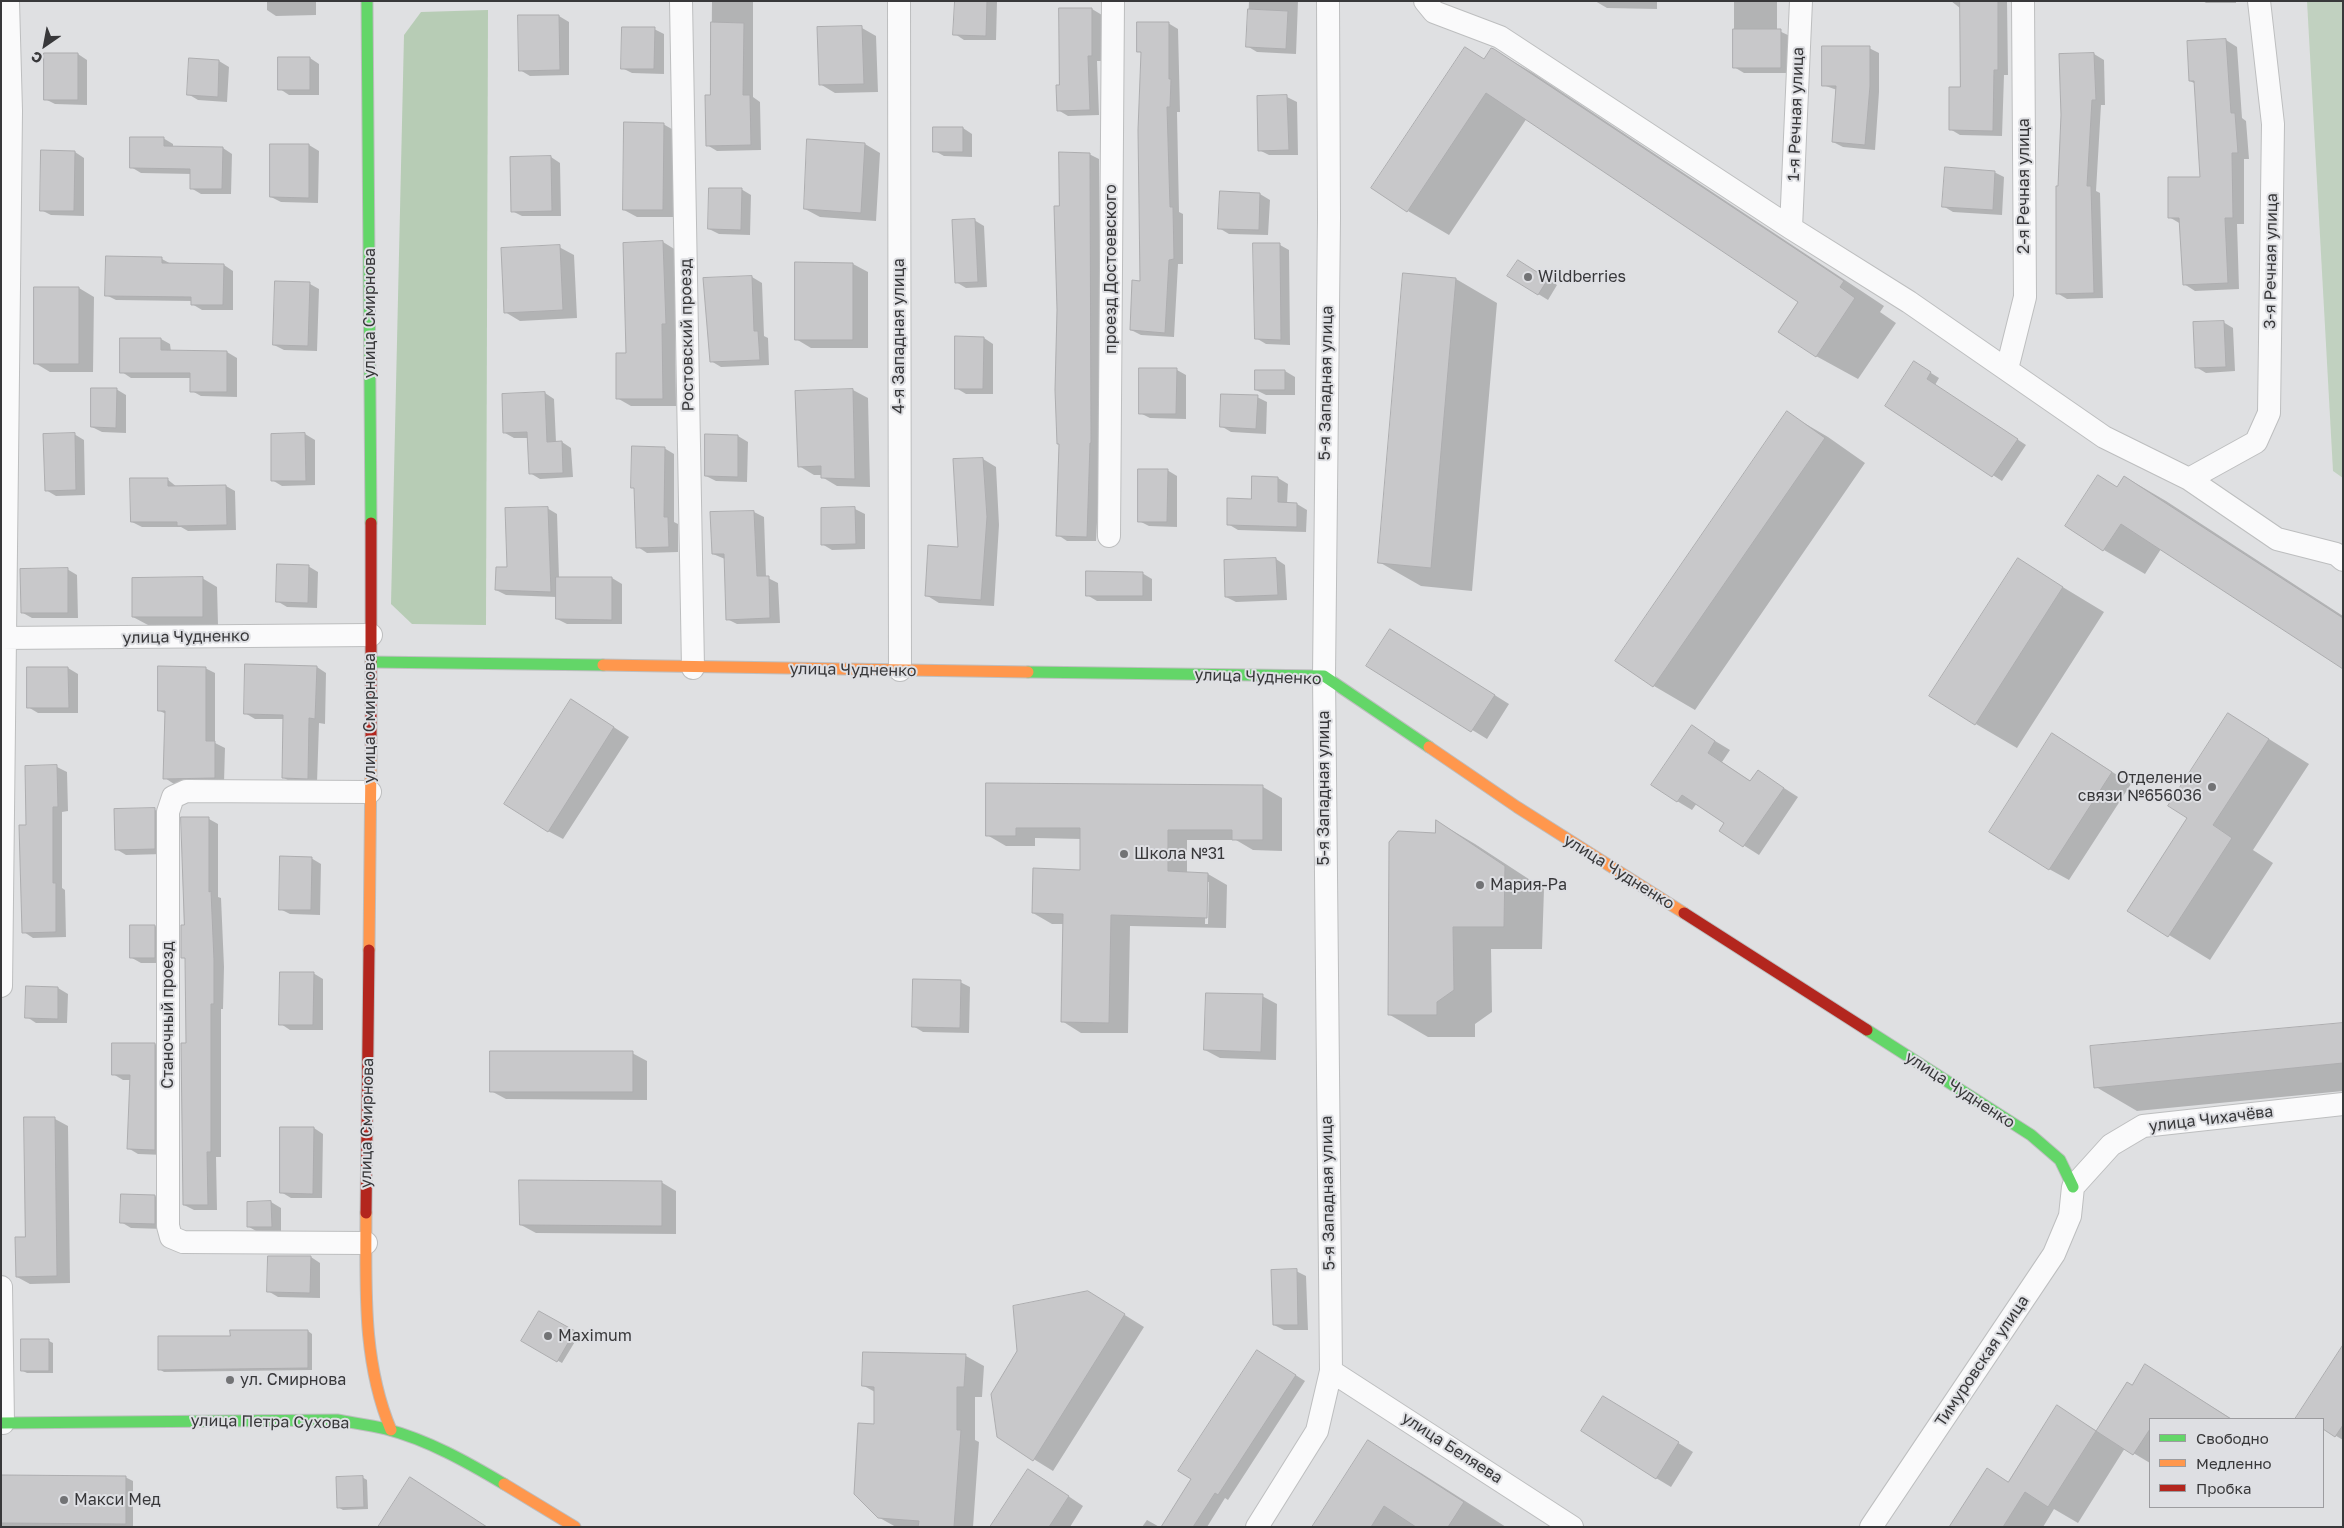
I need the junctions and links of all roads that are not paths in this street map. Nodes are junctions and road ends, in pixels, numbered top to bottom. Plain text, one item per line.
1 (8, 1) edge
2 (367, 1) edge
3 (681, 1) edge
4 (899, 1) edge
5 (1113, 1) edge
6 (1328, 1) edge
7 (1425, 1) edge
8 (1801, 1) edge
9 (2023, 1) edge
10 (2259, 1) edge
11 (1792, 228) junction
12 (2007, 369) junction
13 (2189, 479) junction
14 (1109, 536) dead end
15 (2343, 560) edge
16 (371, 635) junction
17 (3, 638) edge
18 (371, 662) junction
19 (693, 668) junction
20 (900, 670) junction
21 (1324, 676) junction
22 (370, 792) junction
23 (1, 986) edge
24 (2343, 1104) edge
25 (2073, 1187) junction
26 (366, 1243) junction
27 (1, 1287) edge
28 (1331, 1371) junction
29 (2, 1423) edge
30 (391, 1430) junction
31 (574, 1527) edge
32 (1257, 1527) edge
33 (1572, 1527) edge
34 (1871, 1527) edge

1 - 17 street
2 - 16 street, улица Смирнова
3 - 19 street, Ростовский проезд
4 - 20 street, 4-я Западная улица
5 - 14 street, проезд Достоевского
6 - 21 street, 5-я Западная улица
7 - 11 street
8 - 11 street, 1-я Речная улица
9 - 12 street, 2-я Речная улица
10 - 13 street, 3-я Речная улица
11 - 12 street
12 - 13 street
13 - 15 street
16 - 17 street, улица Чудненко
16 - 18 street, улица Смирнова
17 - 23 street
18 - 19 street, улица Чудненко
18 - 22 street, улица Смирнова
19 - 20 street, улица Чудненко
20 - 21 street, улица Чудненко
21 - 25 street, улица Чудненко
21 - 28 street, 5-я Западная улица
22 - 26 street, улица Смирнова
22 - 26 street, Станочный проезд
24 - 25 street, улица Чихачёва
25 - 34 street, Тимуровская улица
26 - 30 street, улица Смирнова
27 - 29 street
28 - 32 street, 5-я Западная улица
28 - 33 street, улица Беляева
29 - 30 street, улица Петра Сухова
30 - 31 street, улица Петра Сухова

